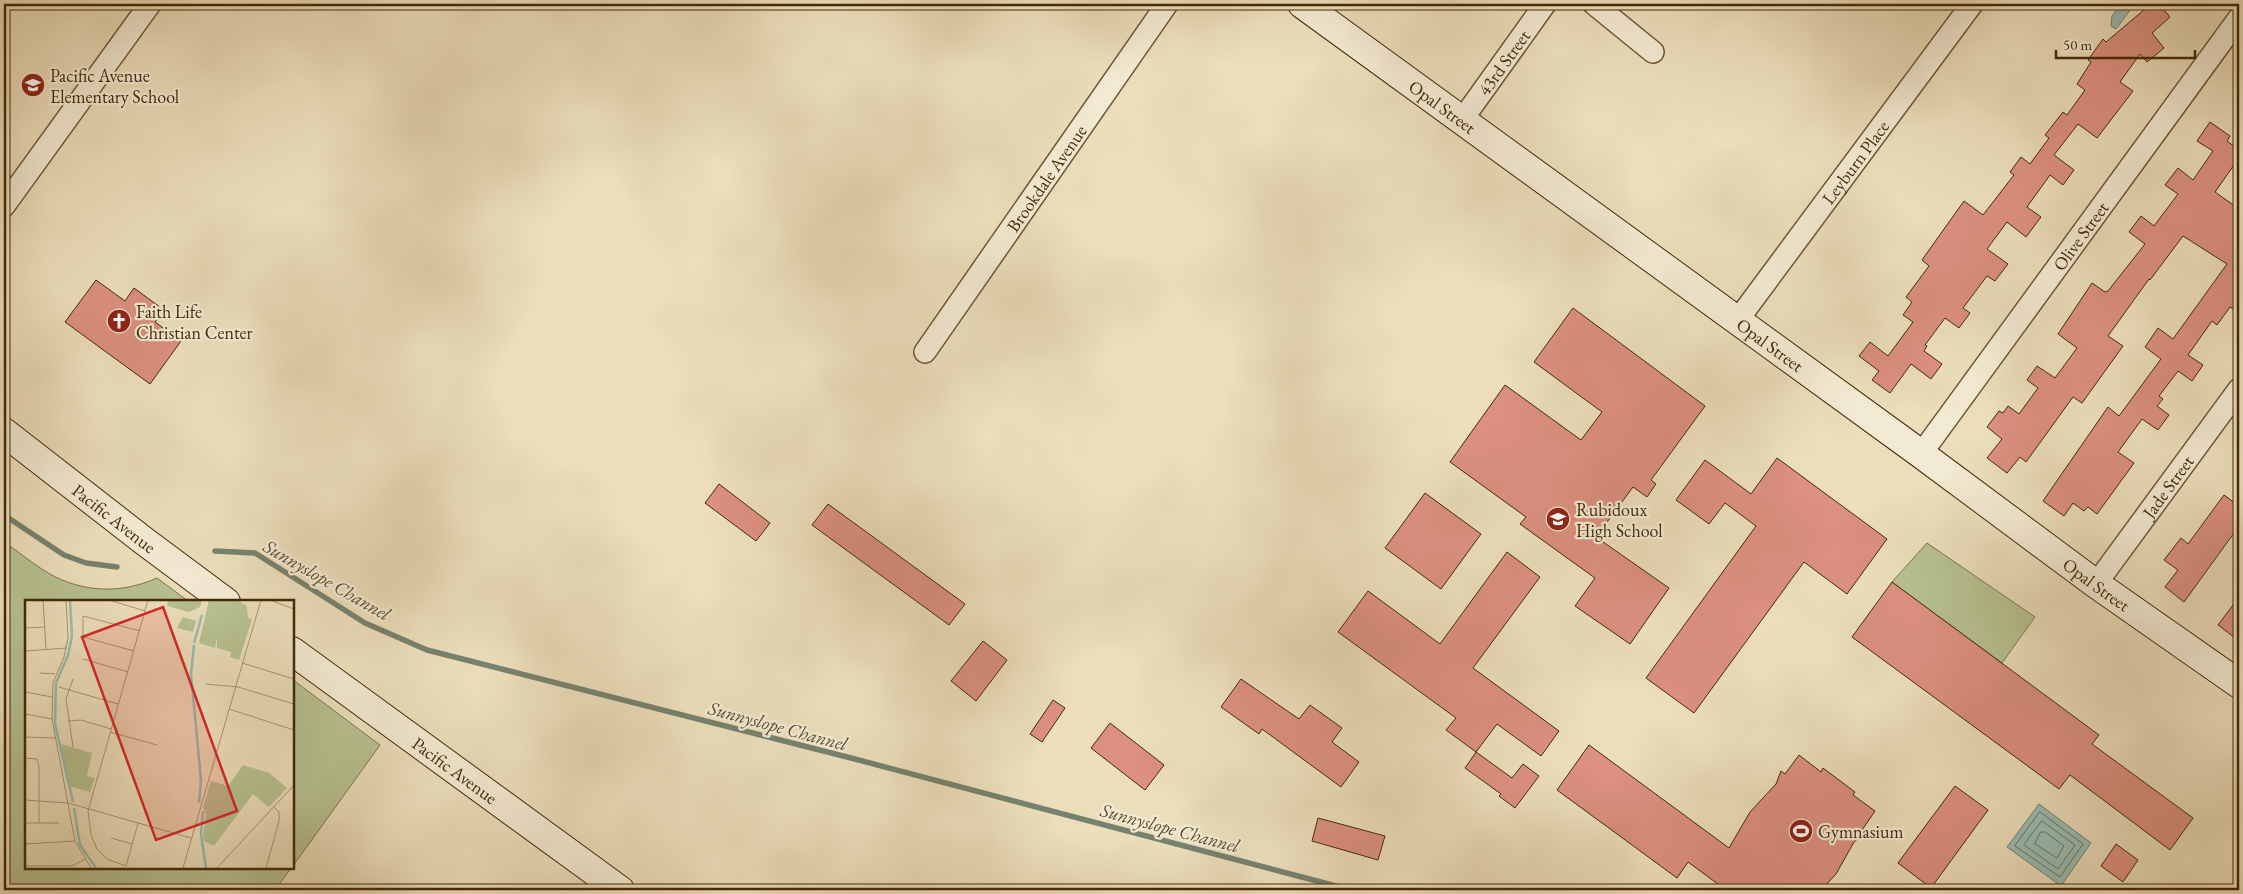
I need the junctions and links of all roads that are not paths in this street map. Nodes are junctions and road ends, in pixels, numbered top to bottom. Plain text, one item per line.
1 (150, 4) edge
2 (1167, 4) edge
3 (1302, 4) edge
4 (1545, 4) edge
5 (1594, 4) edge
6 (1972, 4) edge
7 (2239, 18) edge
8 (1653, 52) dead end
9 (1462, 120) junction
10 (4, 206) edge
11 (1737, 321) junction
12 (925, 352) dead end
13 (2239, 389) edge
14 (4, 432) edge
15 (1921, 454) junction
16 (2096, 584) junction
17 (223, 600) edge
18 (294, 651) edge
19 (2239, 684) edge
20 (620, 890) edge

1 - 10 street
2 - 12 street, Brookdale Avenue
3 - 9 street, Opal Street
4 - 9 street, 43rd Street
5 - 8 street
6 - 11 street, Leyburn Place
7 - 15 street, Olive Street
9 - 11 street, Opal Street
11 - 15 street, Opal Street
13 - 16 street, Jade Street
14 - 17 street, Pacific Avenue
15 - 16 street, Opal Street
16 - 19 street, Opal Street
18 - 20 street, Pacific Avenue

